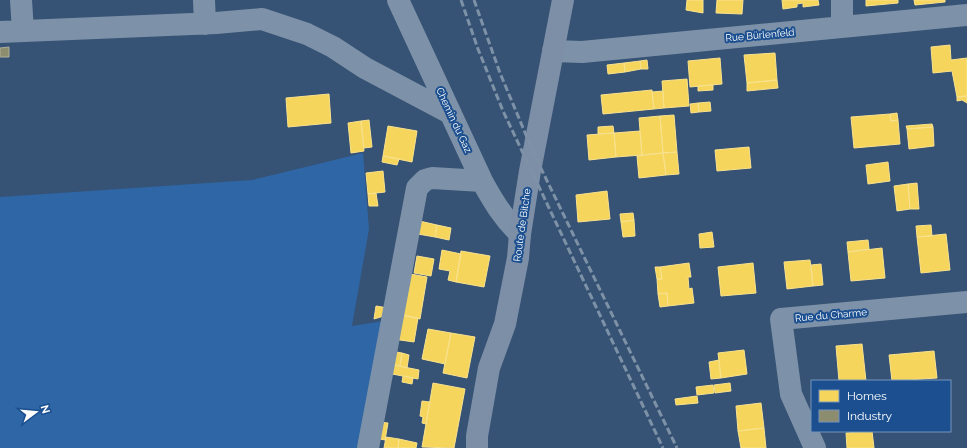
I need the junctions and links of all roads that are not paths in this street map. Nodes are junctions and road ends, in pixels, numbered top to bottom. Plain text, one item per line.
1 (21, 0) edge
2 (204, 0) edge
3 (398, 0) edge
4 (563, 0) edge
5 (842, 0) edge
6 (967, 15) edge
7 (210, 23) junction
8 (842, 27) junction
9 (23, 31) junction
10 (0, 32) edge
11 (553, 51) junction
12 (450, 113) junction
13 (482, 181) junction
14 (520, 234) junction
15 (967, 302) edge
16 (368, 448) edge
17 (477, 448) edge
18 (815, 448) edge

1 - 9 street
2 - 7 street
3 - 12 street, Chemin du Gaz
4 - 11 main road, Route de Bitche
5 - 8 street
6 - 8 street, Rue Bürlenfeld
7 - 9 street
7 - 12 street
8 - 11 street, Rue Bürlenfeld
9 - 10 street
11 - 14 main road, Route de Bitche
12 - 13 street, Chemin du Gaz
13 - 14 street, Chemin du Gaz
13 - 16 street
14 - 17 main road, Route de Bitche
15 - 18 street, Rue du Charme

